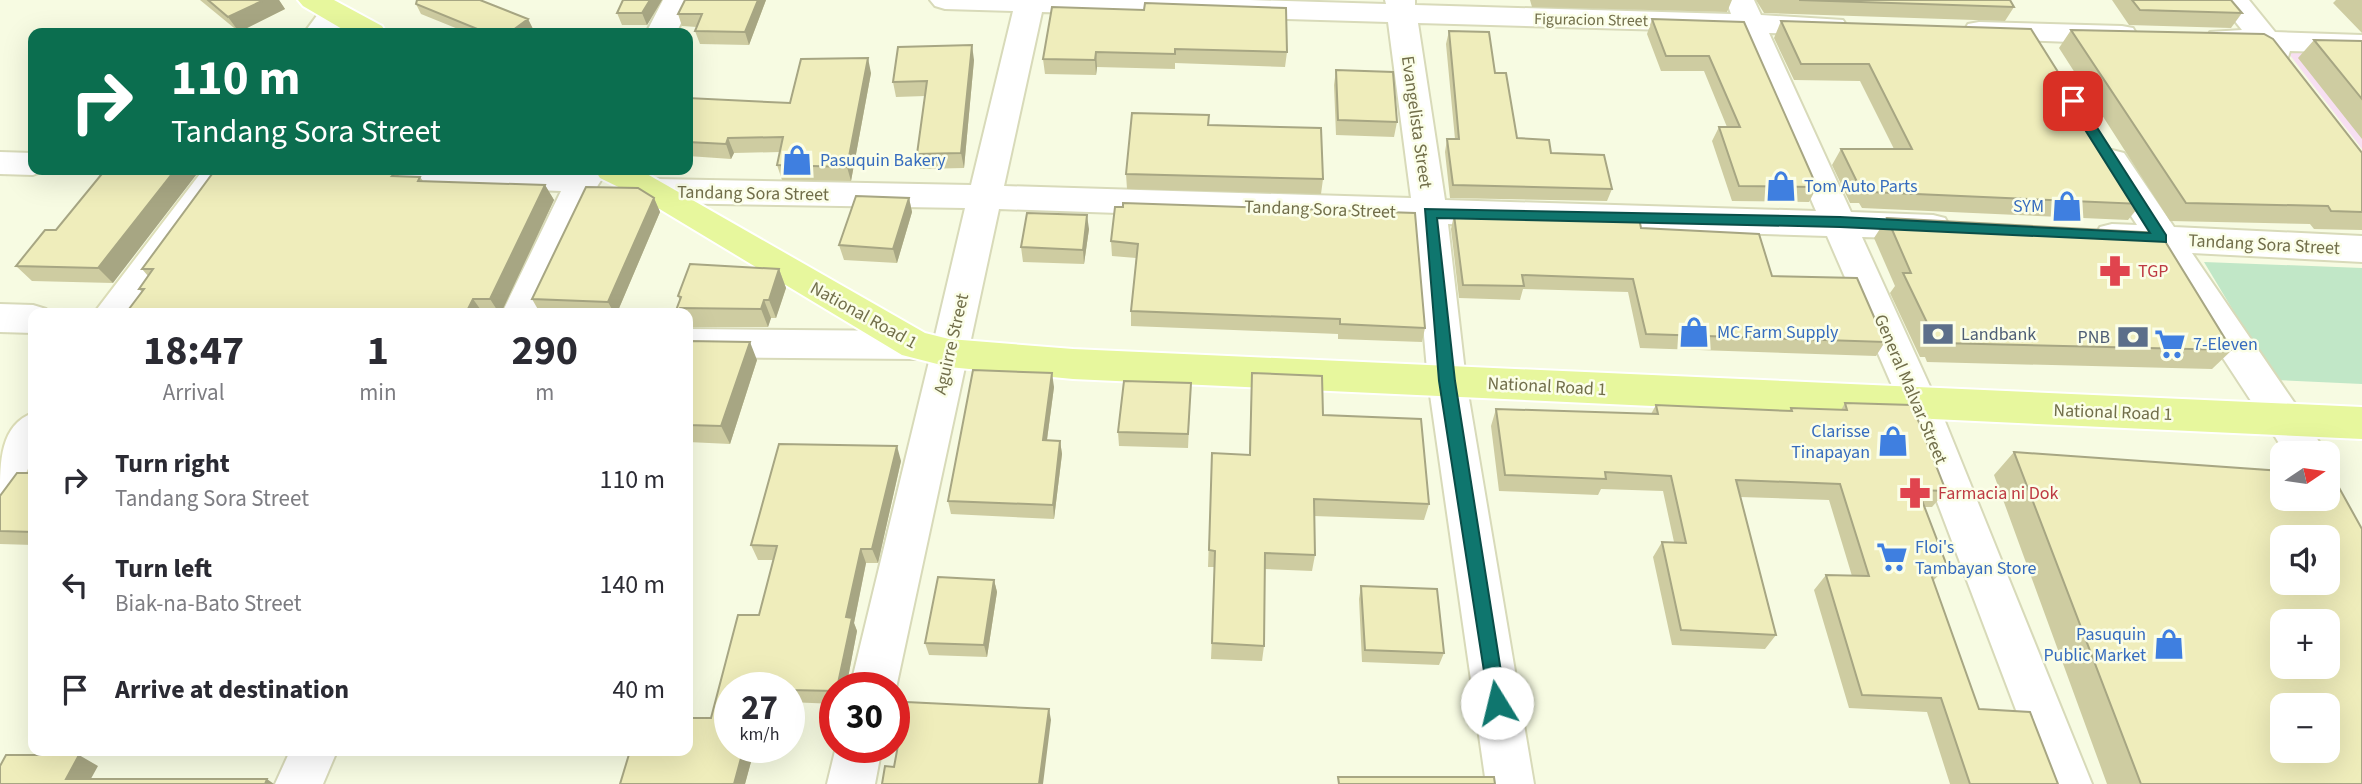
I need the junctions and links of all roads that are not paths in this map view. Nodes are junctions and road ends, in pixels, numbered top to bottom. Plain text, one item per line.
1 (678, 0) edge
2 (945, 0) edge
3 (2010, 0) edge
4 (2233, 0) edge
5 (1029, 1) edge
6 (1401, 7) edge
7 (327, 11) edge
8 (1745, 12) edge
9 (1856, 26) edge
10 (361, 28) edge
11 (664, 28) edge
12 (1950, 30) edge
13 (2030, 32) junction
14 (2155, 37) edge
15 (2197, 38) edge
16 (2267, 40) junction
17 (2362, 44) edge
18 (2051, 66) edge
19 (2291, 72) edge
20 (2095, 135) edge
21 (0, 163) edge
22 (28, 164) edge
23 (217, 175) edge
24 (594, 175) edge
25 (602, 175) edge
26 (655, 191) junction
27 (986, 197) junction
28 (1430, 213) junction
29 (1840, 222) junction
30 (1965, 229) edge
31 (2077, 234) edge
32 (2161, 239) junction
33 (2362, 249) edge
34 (116, 308) edge
35 (523, 308) edge
36 (0, 318) edge
37 (28, 320) edge
38 (693, 343) edge
39 (932, 349) junction
40 (1447, 381) junction
41 (1919, 404) junction
42 (2284, 419) junction
43 (2362, 423) edge
44 (28, 436) edge
45 (2298, 441) edge
46 (0, 478) edge
47 (876, 672) edge
48 (312, 756) edge
49 (856, 763) edge
50 (299, 784) edge
51 (851, 784) edge
52 (1510, 784) edge
53 (2067, 784) edge

1 - 11 street
2 - 5 street, Figuracion Street
3 - 13 street
4 - 16 street
5 - 6 street, Figuracion Street
5 - 27 street, Aguirre Street
6 - 8 street, Figuracion Street
6 - 28 street, Evangelista Street
7 - 10 main road
8 - 9 street, Figuracion Street
8 - 29 street, General Malvar Street
12 - 13 street
13 - 14 street
13 - 18 street
15 - 16 street
16 - 17 street
16 - 19 street
20 - 32 street
21 - 22 street
23 - 34 street
24 - 35 street
25 - 26 main road, National Road 1
26 - 27 street, Tandang Sora Street
26 - 39 main road, National Road 1
27 - 28 street, Tandang Sora Street
27 - 39 street, Aguirre Street
28 - 29 street, Tandang Sora Street
28 - 40 street, Evangelista Street
29 - 30 street, Tandang Sora Street
29 - 41 street, General Malvar Street
31 - 32 street, Tandang Sora Street
32 - 33 street, Tandang Sora Street
32 - 42 street
36 - 37 street
38 - 39 street
39 - 40 main road, National Road 1
39 - 47 street, Aguirre Street
40 - 41 main road, National Road 1
40 - 52 street, Evangelista Street
41 - 42 main road, National Road 1
41 - 53 street, General Malvar Street
42 - 43 main road, National Road 1
42 - 45 street
44 - 46 street
48 - 50 street
49 - 51 street

